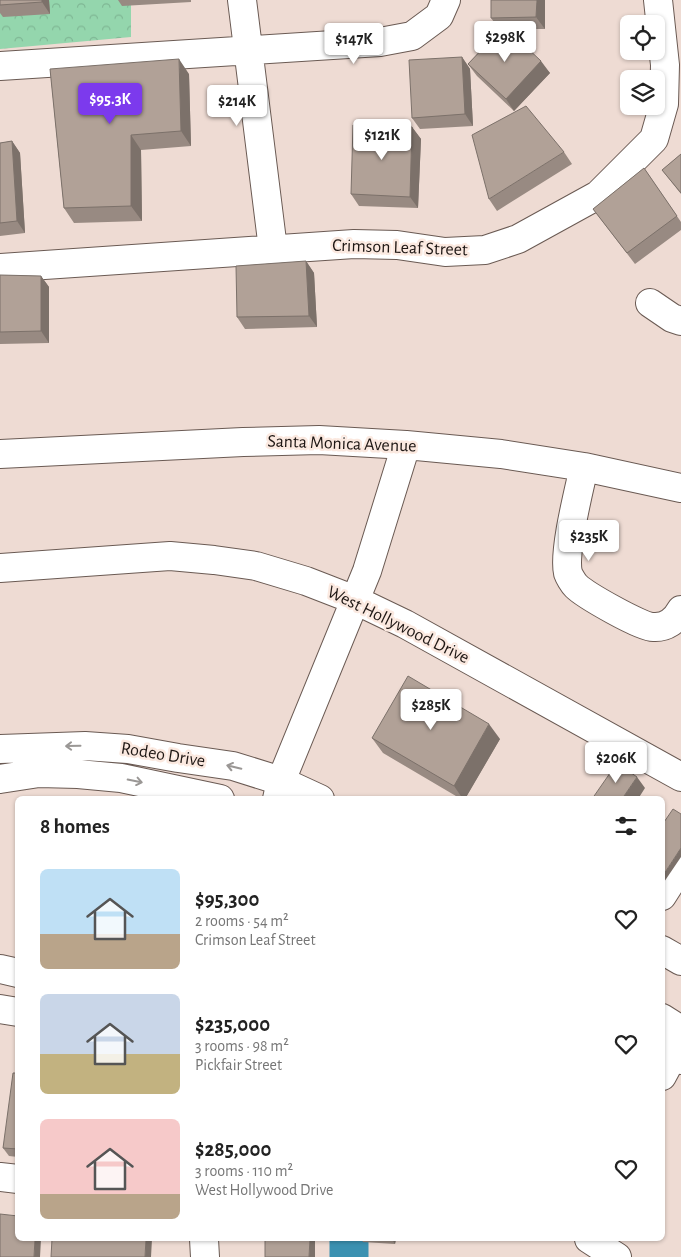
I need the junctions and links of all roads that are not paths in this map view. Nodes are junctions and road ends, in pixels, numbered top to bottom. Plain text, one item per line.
1 (242, 0) edge
2 (446, 0) edge
3 (658, 0) edge
4 (249, 49) junction
5 (0, 66) edge
6 (273, 249) junction
7 (0, 268) edge
8 (650, 303) dead end
9 (681, 321) edge
10 (406, 445) junction
11 (0, 454) edge
12 (584, 466) junction
13 (681, 488) edge
14 (0, 568) edge
15 (355, 600) junction
16 (681, 610) edge
17 (0, 749) edge
18 (681, 777) edge
19 (0, 779) edge
20 (279, 790) edge
21 (206, 796) edge
22 (306, 796) edge
23 (665, 952) edge
24 (681, 961) edge
25 (0, 969) edge
26 (15, 972) edge
27 (0, 1009) edge
28 (15, 1012) edge
29 (665, 1026) edge
30 (674, 1052) edge
31 (0, 1177) edge
32 (15, 1180) edge
33 (204, 1241) edge
34 (592, 1241) edge
35 (205, 1257) edge
36 (617, 1257) edge

1 - 4 street
2 - 4 street
3 - 6 street, Crimson Leaf Street
4 - 5 street
4 - 6 street
6 - 7 street, Crimson Leaf Street
8 - 9 street
10 - 11 street, Santa Monica Avenue
10 - 12 street, Santa Monica Avenue
10 - 15 street
12 - 13 street, Santa Monica Avenue
12 - 16 street
14 - 15 street, West Hollywood Drive
15 - 18 street, West Hollywood Drive
15 - 20 street
20 -> 17 street, Rodeo Drive
19 -> 21 street, Rodeo Drive
20 - 22 street, Rodeo Drive
23 - 24 street
25 - 26 street
27 - 28 street
29 - 30 street
31 - 32 street
33 - 35 street
34 - 36 street

